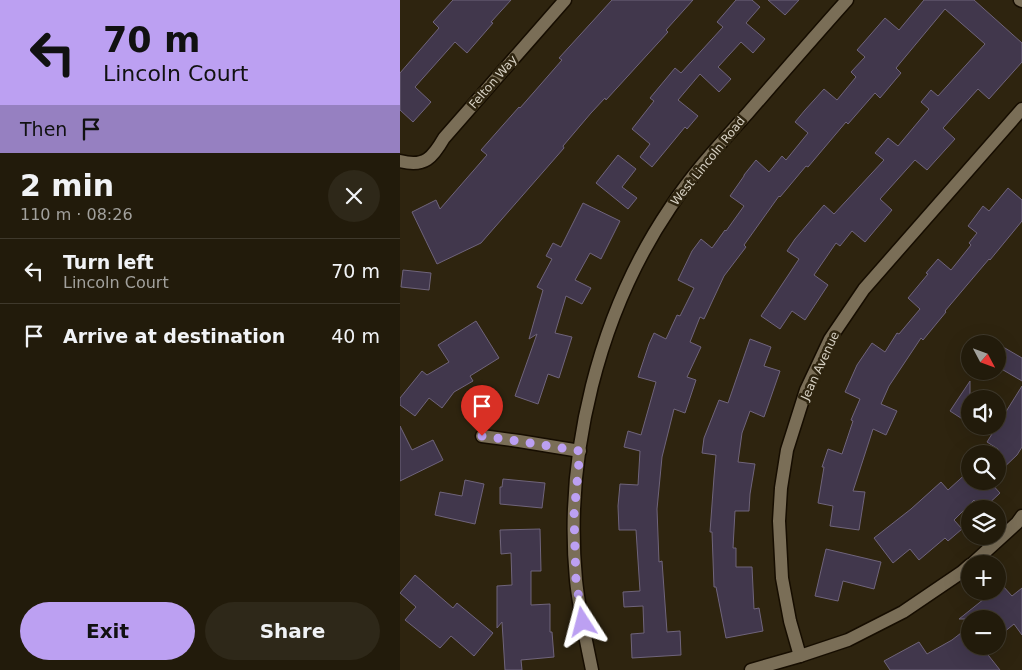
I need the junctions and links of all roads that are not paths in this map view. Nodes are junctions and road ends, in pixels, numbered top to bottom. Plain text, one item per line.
1 (566, 0) edge
2 (847, 0) edge
3 (1022, 109) edge
4 (400, 161) edge
5 (482, 436) dead end
6 (580, 451) junction
7 (1022, 516) edge
8 (981, 555) edge
9 (961, 573) edge
10 (800, 656) junction
11 (592, 670) edge
12 (751, 670) edge

1 - 4 street, Felton Way
2 - 6 street, West Lincoln Road
3 - 10 street, Jean Avenue
5 - 6 street
6 - 11 street, West Lincoln Road
7 - 8 street
9 - 10 street
10 - 12 street

